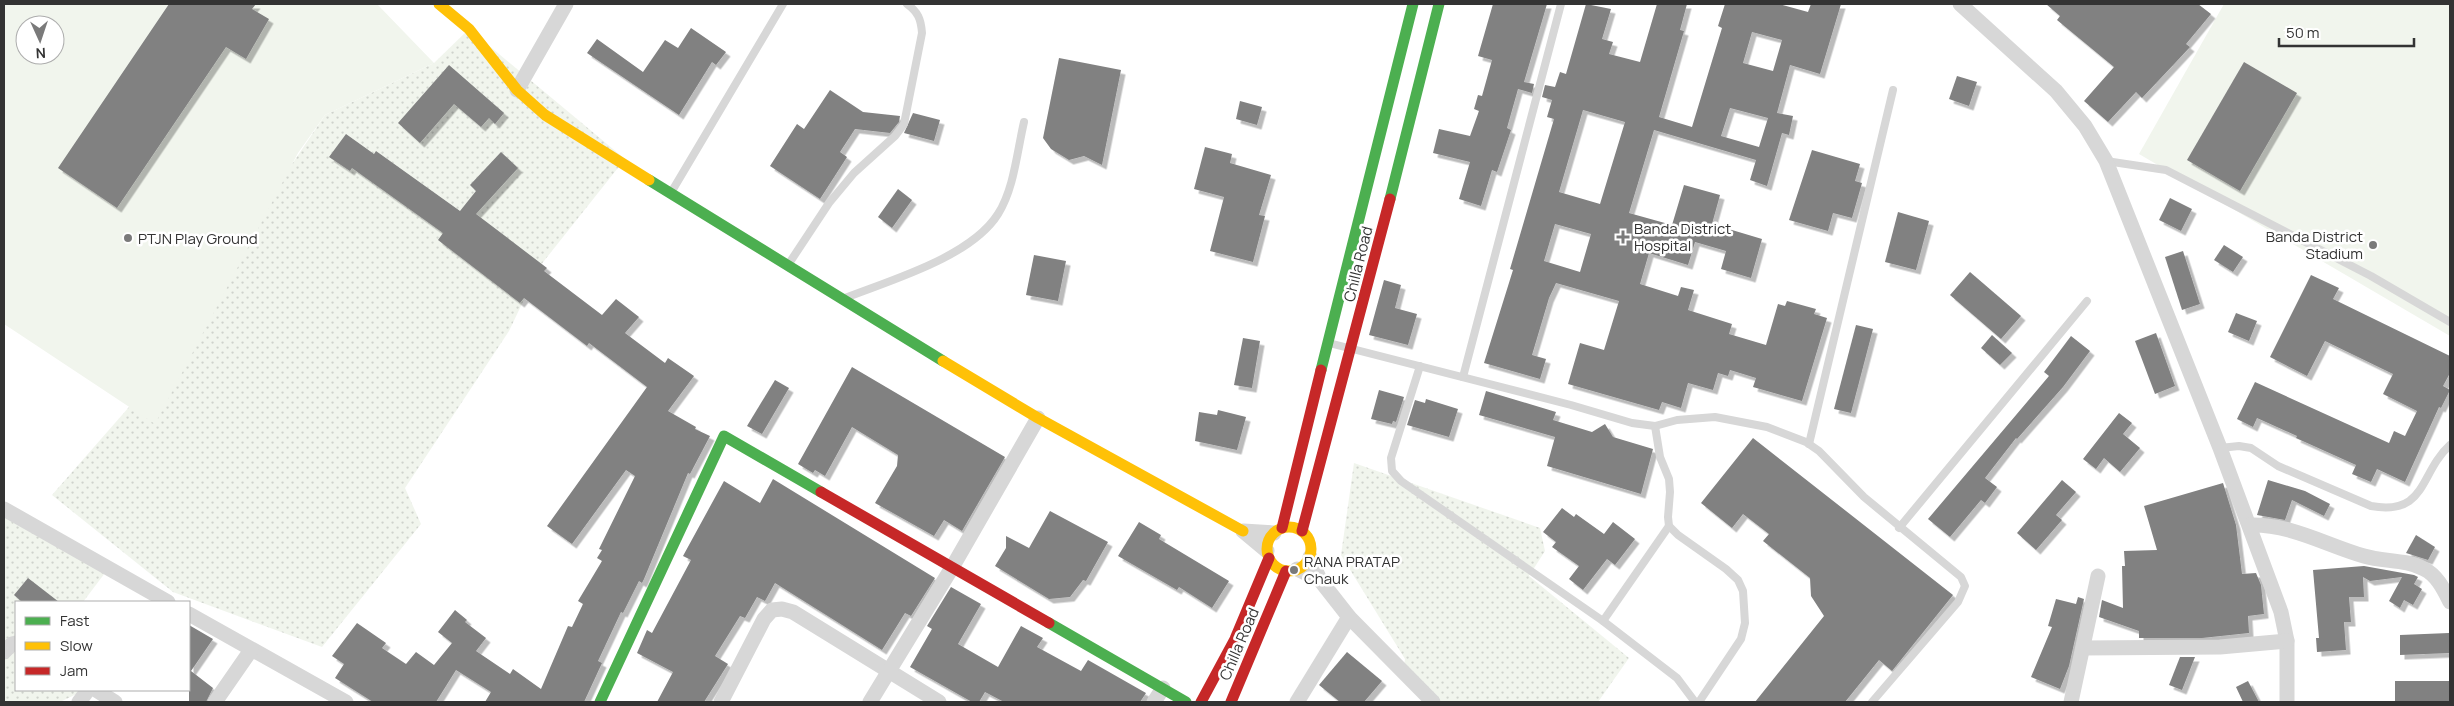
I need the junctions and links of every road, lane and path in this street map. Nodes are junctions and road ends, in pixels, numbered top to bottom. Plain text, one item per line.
1 (439, 4) edge
2 (566, 4) edge
3 (783, 4) edge
4 (907, 4) edge
5 (1413, 4) edge
6 (1439, 4) edge
7 (1561, 4) edge
8 (1960, 4) edge
9 (517, 90) junction
10 (1893, 90) dead end
11 (1399, 111) junction
12 (1024, 122) dead end
13 (2106, 161) junction
14 (670, 194) junction
15 (787, 266) junction
16 (841, 300) junction
17 (2087, 301) dead end
18 (2450, 322) edge
19 (1328, 342) junction
20 (1352, 348) junction
21 (1420, 366) junction
22 (1463, 377) junction
23 (1038, 418) junction
24 (1655, 426) junction
25 (1809, 444) junction
26 (2450, 445) edge
27 (2220, 448) junction
28 (4, 509) edge
29 (2250, 525) junction
30 (1669, 526) junction
31 (1899, 528) junction
32 (1243, 531) junction
33 (1278, 531) junction
34 (1302, 531) junction
35 (1268, 554) junction
36 (1310, 557) junction
37 (953, 566) junction
38 (1292, 570) junction
39 (2098, 576) dead end
40 (1320, 580) junction
41 (166, 601) edge
42 (2450, 602) edge
43 (190, 615) edge
44 (1349, 617) junction
45 (1603, 620) junction
46 (2287, 641) junction
47 (15, 644) edge
48 (2083, 648) junction
49 (251, 650) junction
50 (4, 652) edge
51 (889, 672) junction
52 (1163, 688) junction
53 (87, 691) edge
54 (98, 691) edge
55 (604, 701) edge
56 (79, 702) edge
57 (115, 702) edge
58 (215, 702) edge
59 (346, 702) edge
60 (721, 702) edge
61 (870, 702) edge
62 (939, 702) edge
63 (1154, 702) edge
64 (1186, 702) edge
65 (1201, 702) edge
66 (1231, 702) edge
67 (1297, 702) edge
68 (1433, 702) edge
69 (1695, 702) edge
70 (1699, 702) edge
71 (1872, 702) edge
72 (2071, 702) edge
73 (2287, 702) edge

1 - 9 street
2 - 9 street
3 - 14 lane
4 - 15 lane
5 - 11 street
6 - 11 street, Chilla Road
7 - 22 lane
8 - 13 street
9 - 14 street
10 - 25 lane
11 - 19 street
11 - 20 street, Chilla Road
12 - 16 lane
13 - 18 lane
13 - 27 street
14 - 15 street
15 - 16 street
16 - 23 street
17 - 31 lane
19 - 20 lane
19 - 33 street
20 - 21 lane
20 - 34 street, Chilla Road
21 - 22 lane
21 - 45 lane
22 - 24 lane
23 - 32 street
23 - 37 street
24 - 25 lane
24 - 30 lane
25 - 31 lane
26 - 27 lane
27 - 29 street
28 - 41 street
29 - 42 street
29 - 46 street
30 - 45 lane
30 - 70 lane
31 - 71 lane
32 - 33 street
32 - 35 street
33 - 34 street
33 - 35 street
34 - 36 street
35 - 38 street
35 - 65 street
36 - 38 street
36 - 40 street
37 - 51 street
37 - 52 street
37 - 55 street
38 - 40 street
38 - 66 street, Chilla Road
39 - 48 street
40 - 44 street
43 - 49 street
44 - 67 street
44 - 68 street
45 - 69 lane
46 - 48 street
46 - 73 street
47 - 50 street
48 - 72 street
49 - 58 street
49 - 59 street
51 - 60 street
51 - 61 street
51 - 62 street
52 - 63 street
52 - 64 street
53 - 56 street
54 - 57 street

